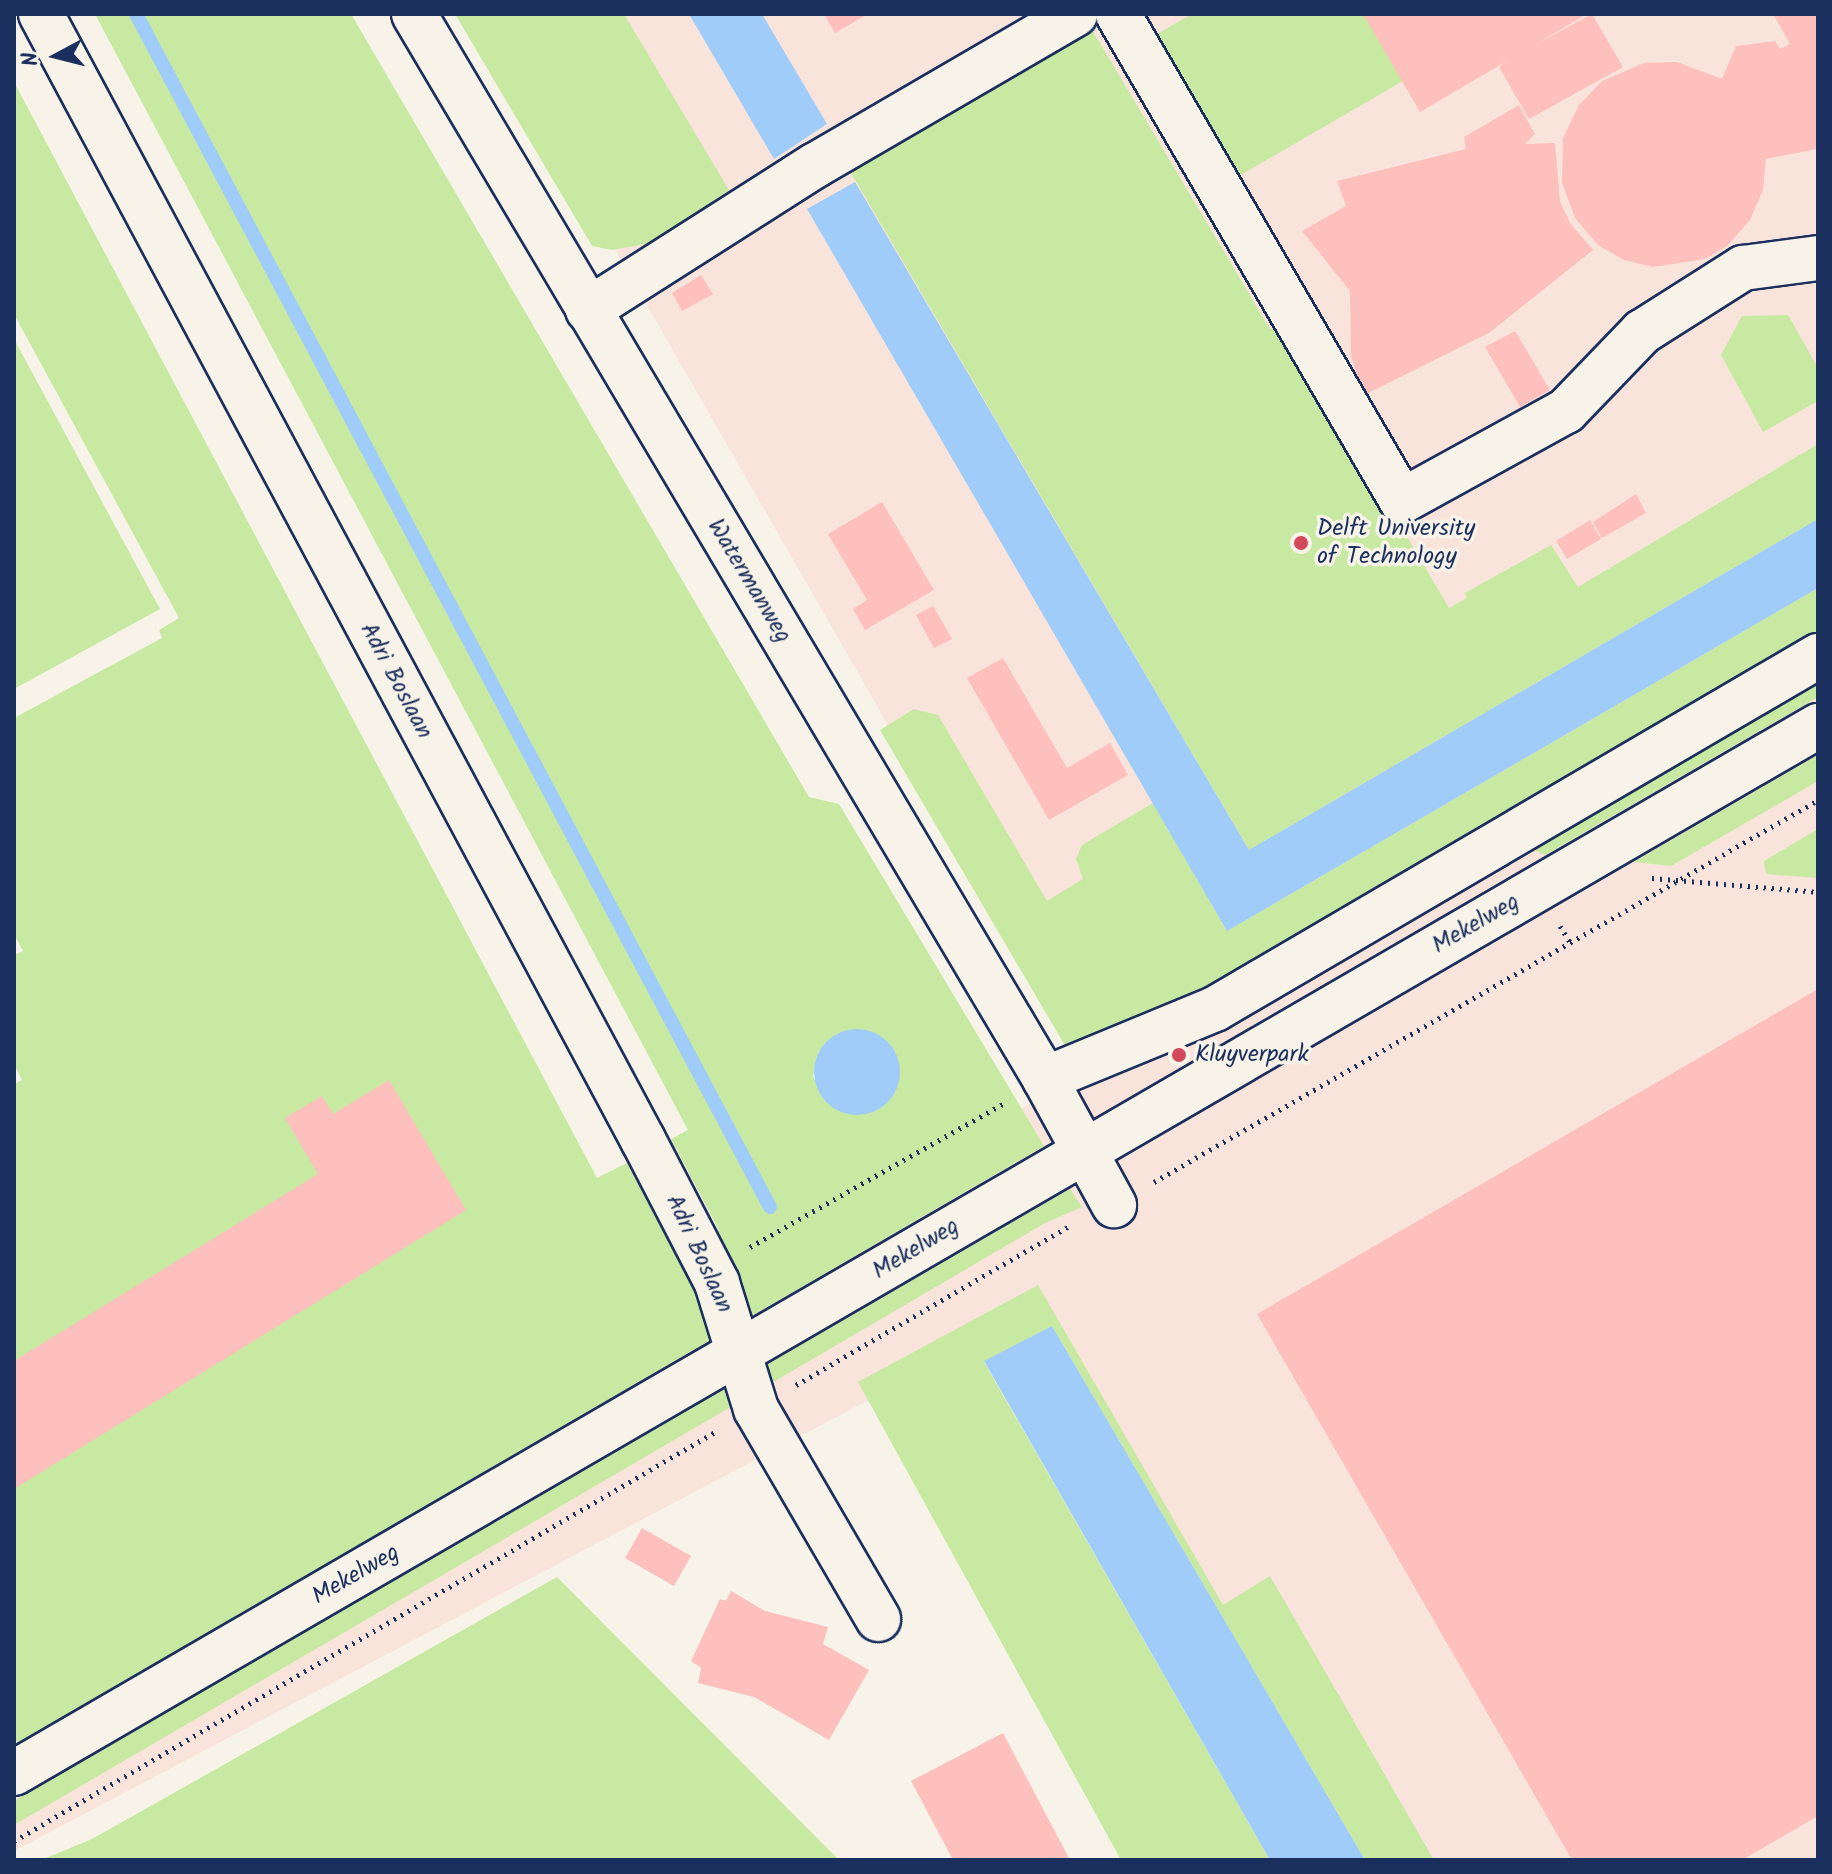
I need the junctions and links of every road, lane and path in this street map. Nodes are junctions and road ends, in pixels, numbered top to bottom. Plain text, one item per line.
1 (41, 14) edge
2 (414, 14) edge
3 (1075, 14) edge
4 (1118, 14) edge
5 (1818, 258) edge
6 (588, 310) junction
7 (1818, 656) edge
8 (1818, 726) edge
9 (1818, 800) edge
10 (1682, 883) junction
11 (1818, 892) edge
12 (1045, 1079) junction
13 (1083, 1149) junction
14 (1114, 1205) junction
15 (710, 1270) junction
16 (741, 1353) junction
17 (756, 1409) junction
18 (878, 1619) dead end
19 (14, 1773) edge
20 (14, 1841) edge

1 - 15 street, Adri Boslaan
2 - 6 street, Watermanweg
3 - 6 street
4 - 5 street
6 - 12 street, Watermanweg
7 - 12 street
8 - 13 street, Mekelweg
9 - 10 path
10 - 11 path
10 - 14 path
12 - 13 street, Watermanweg
12 - 15 path
13 - 14 street, Watermanweg
13 - 16 street, Mekelweg
14 - 17 path
15 - 16 street, Adri Boslaan
16 - 17 street, Adri Boslaan
16 - 19 street, Mekelweg
17 - 18 street, Adri Boslaan
17 - 20 path

